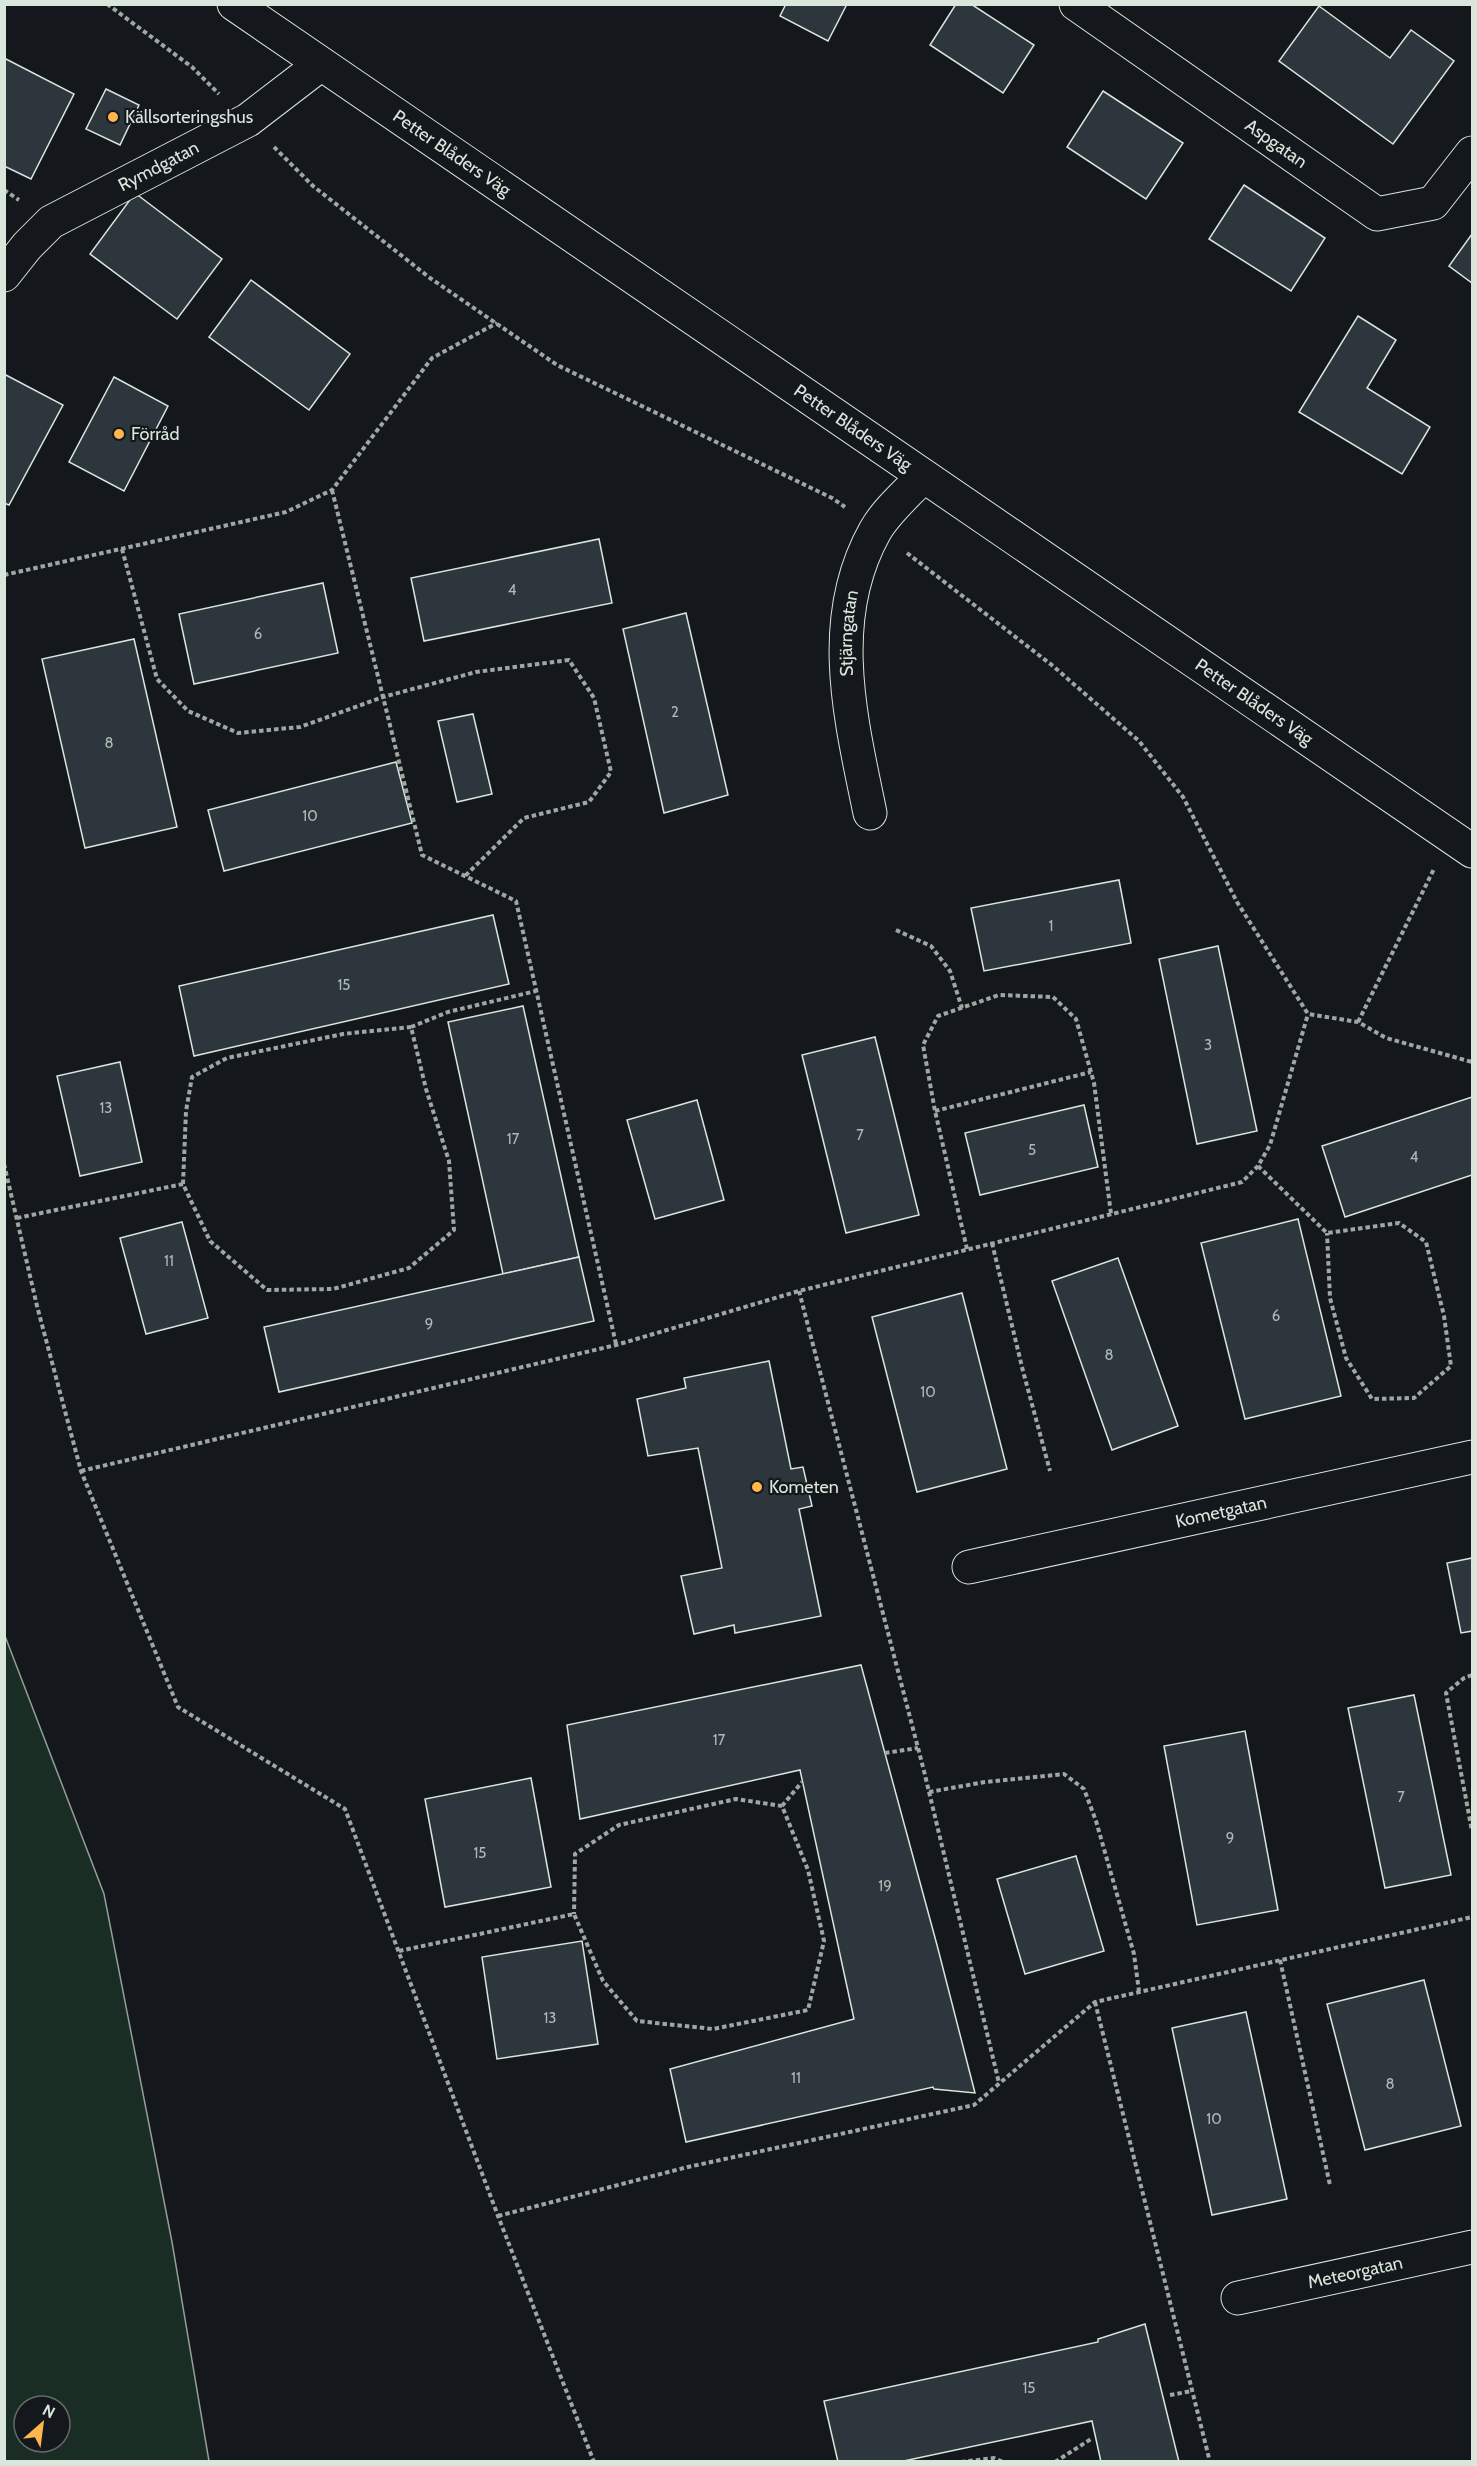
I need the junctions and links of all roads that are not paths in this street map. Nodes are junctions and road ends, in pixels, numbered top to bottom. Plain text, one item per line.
1 (234, 4) edge
2 (1076, 4) edge
3 (321, 64) junction
4 (1473, 153) edge
5 (4, 275) edge
6 (923, 476) junction
7 (870, 813) dead end
8 (1464, 845) edge
9 (1473, 1457) edge
10 (969, 1568) dead end
11 (1473, 2247) edge
12 (1238, 2298) dead end

1 - 3 street, Petter Blåders Väg
2 - 4 street, Aspgatan
3 - 5 street, Rymdgatan
3 - 6 street, Petter Blåders Väg
6 - 7 street, Stjärngatan
6 - 8 street, Petter Blåders Väg
9 - 10 street, Kometgatan
11 - 12 street, Meteorgatan

